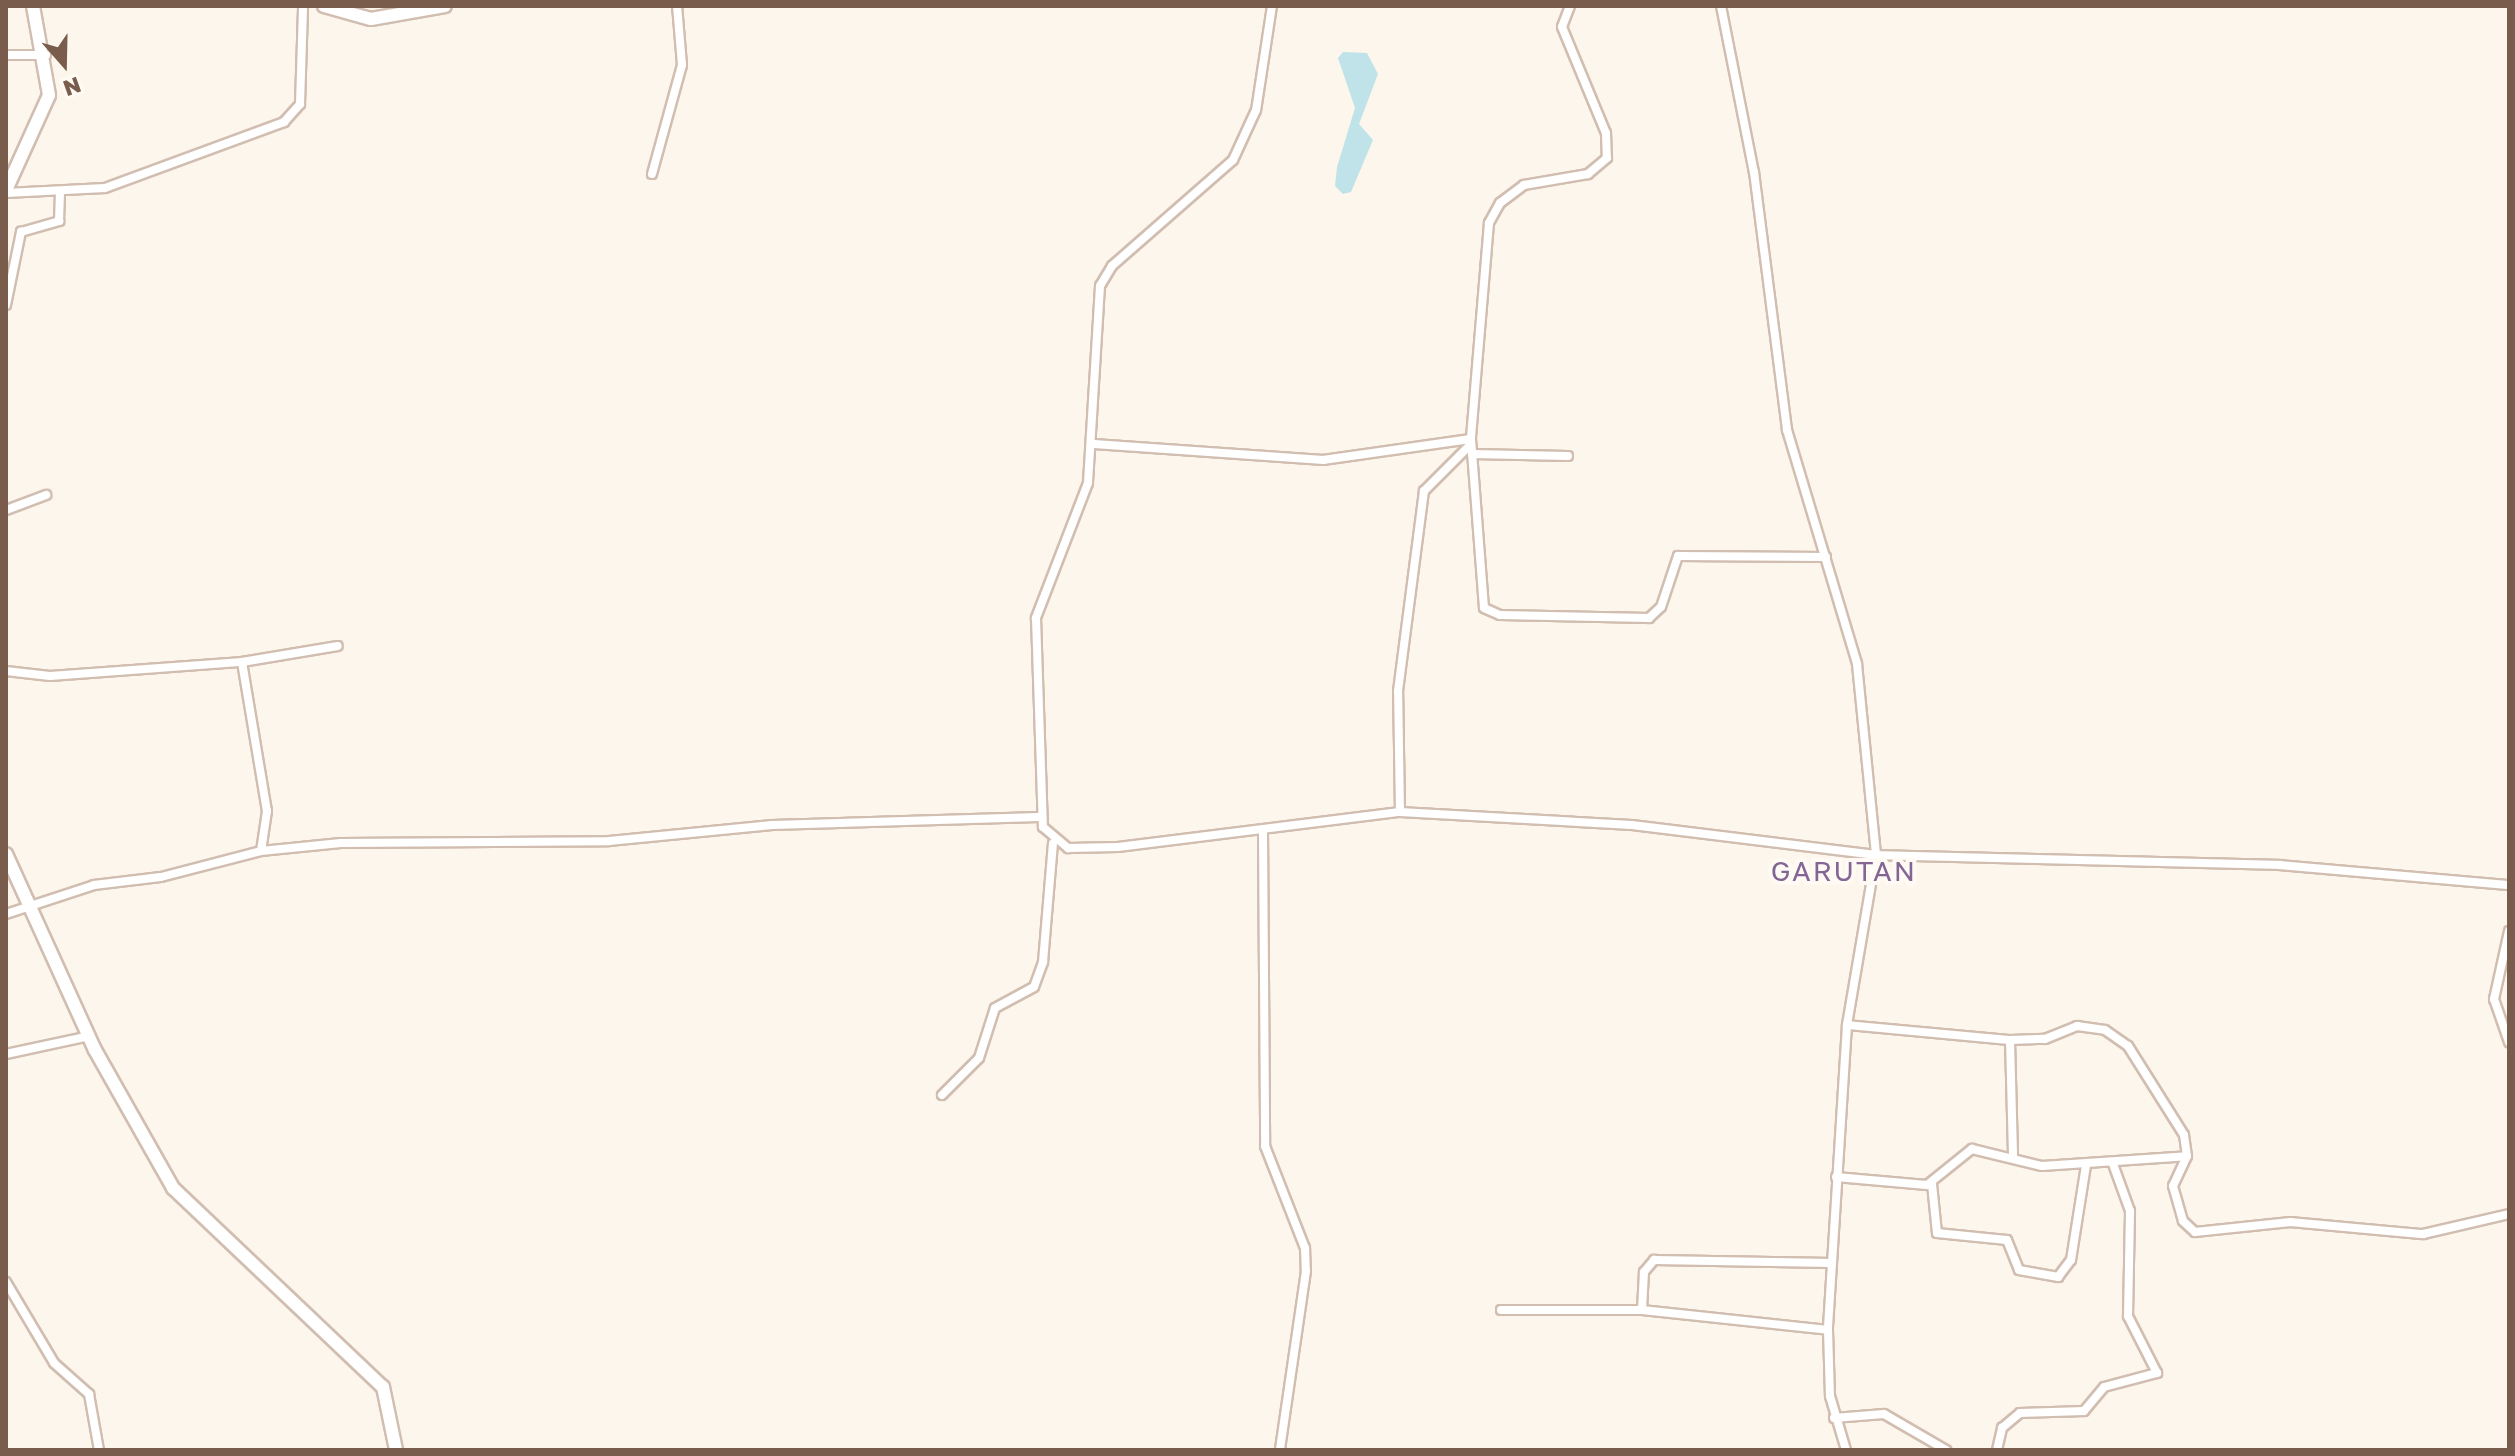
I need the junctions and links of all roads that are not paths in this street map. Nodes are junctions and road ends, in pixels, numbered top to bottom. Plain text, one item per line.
1 (33, 6) edge
2 (303, 6) edge
3 (324, 6) edge
4 (445, 6) edge
5 (677, 6) edge
6 (1272, 6) edge
7 (1570, 6) edge
8 (1721, 6) edge
9 (6, 55) edge
10 (47, 55) junction
11 (652, 174) dead end
12 (6, 192) edge
13 (60, 192) junction
14 (6, 305) edge
15 (1094, 444) junction
16 (1471, 445) junction
17 (1568, 456) dead end
18 (46, 495) dead end
19 (6, 510) edge
20 (1826, 557) junction
21 (338, 646) dead end
22 (242, 662) junction
23 (6, 671) edge
24 (1400, 812) junction
25 (1039, 817) junction
26 (1263, 833) junction
27 (1053, 843) junction
28 (261, 851) junction
29 (6, 854) edge
30 (1876, 855) junction
31 (2509, 885) edge
32 (29, 900) junction
33 (6, 914) edge
34 (2509, 931) edge
35 (1847, 1025) junction
36 (89, 1036) junction
37 (2010, 1040) junction
38 (2509, 1042) edge
39 (6, 1054) edge
40 (942, 1095) dead end
41 (2013, 1156) junction
42 (2187, 1156) junction
43 (2113, 1164) junction
44 (2086, 1165) junction
45 (1836, 1177) junction
46 (1932, 1184) junction
47 (2509, 1214) edge
48 (1832, 1263) junction
49 (6, 1282) edge
50 (1501, 1310) dead end
51 (1642, 1310) junction
52 (1828, 1330) junction
53 (1834, 1418) junction
54 (99, 1450) edge
55 (396, 1450) edge
56 (1280, 1450) edge
57 (1846, 1450) edge
58 (1946, 1450) edge
59 (1997, 1450) edge

1 - 10 street
2 - 13 street
3 - 4 street
5 - 11 street
6 - 15 street
7 - 16 street
8 - 20 street
9 - 10 street
10 - 12 street
12 - 13 street
13 - 14 street
15 - 16 street
15 - 25 street
16 - 17 street
16 - 20 street
16 - 24 street
18 - 19 street
20 - 30 street
21 - 22 street
22 - 23 street
22 - 28 street
24 - 26 street
24 - 30 street
25 - 27 street
25 - 28 street
26 - 27 street
26 - 56 street
27 - 40 street
28 - 32 street
29 - 32 street
30 - 31 street
30 - 35 street
32 - 33 street
32 - 36 street
34 - 38 street
35 - 37 street
35 - 45 street
36 - 39 street
36 - 55 street
37 - 41 street
37 - 42 street
41 - 44 street
41 - 46 street
42 - 43 street
42 - 47 street
43 - 44 street
43 - 59 street
44 - 46 street
45 - 46 street
45 - 48 street
48 - 51 street
48 - 52 street
49 - 54 street
50 - 51 street
51 - 52 street
52 - 53 street
53 - 57 street
53 - 58 street

